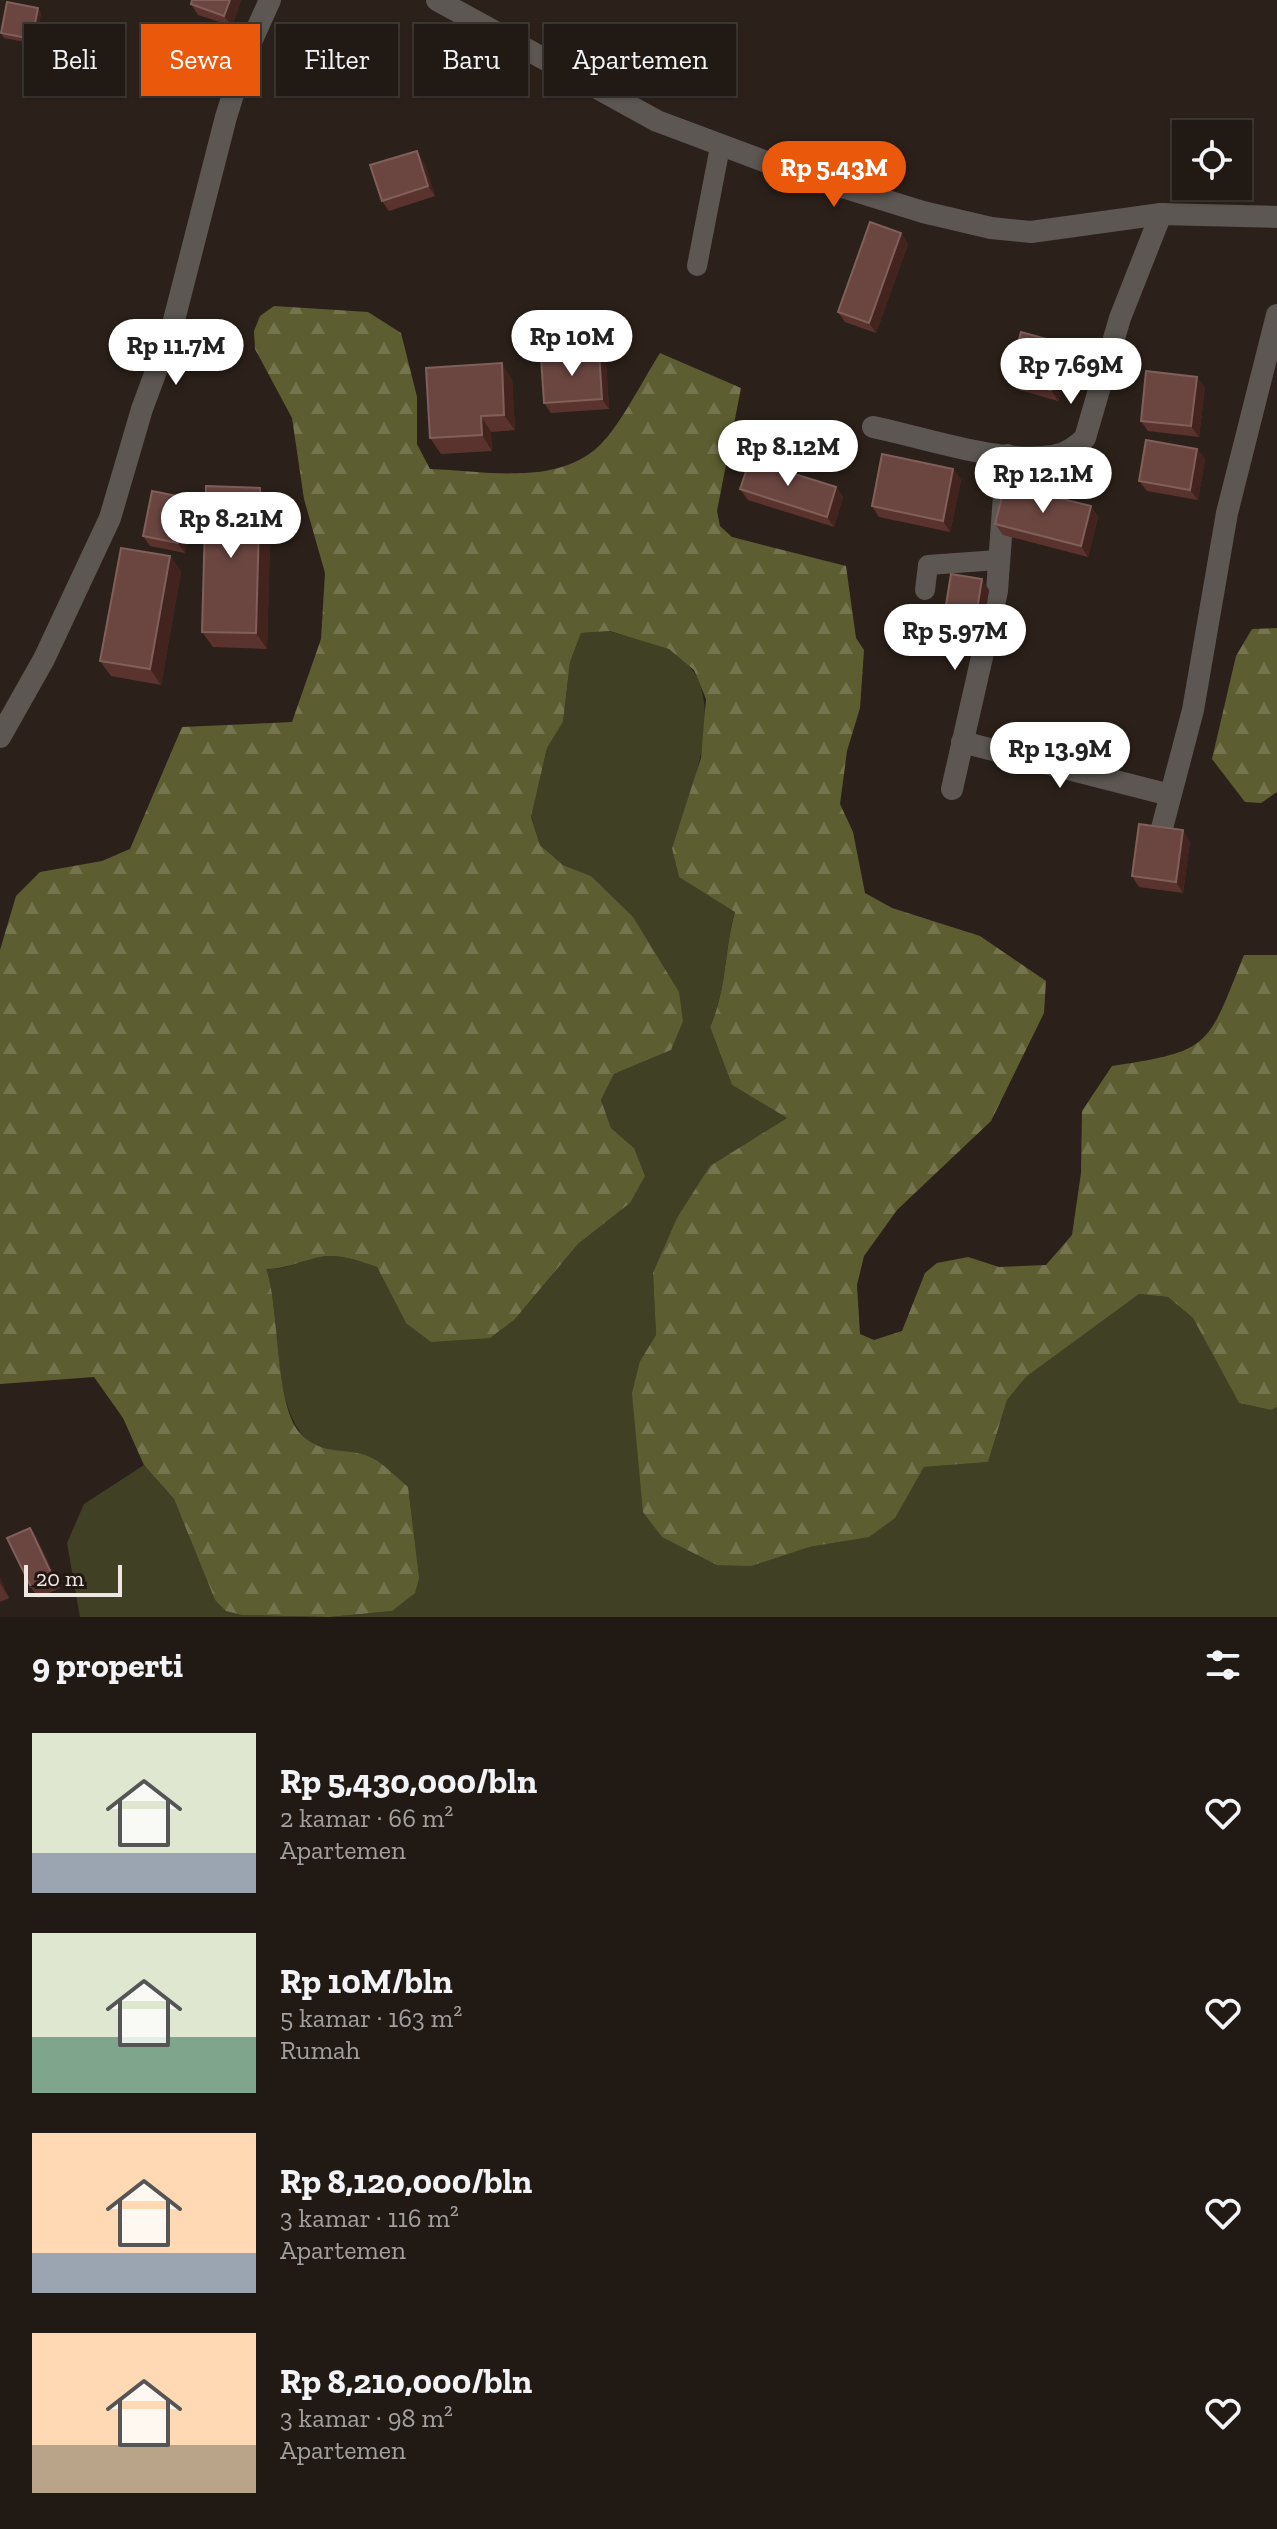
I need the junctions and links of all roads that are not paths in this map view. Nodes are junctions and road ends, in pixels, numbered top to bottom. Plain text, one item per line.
1 (270, 0) edge
2 (437, 0) edge
3 (720, 147) junction
4 (1161, 214) junction
5 (1277, 217) edge
6 (697, 266) dead end
7 (1277, 315) edge
8 (873, 427) dead end
9 (1007, 455) junction
10 (998, 560) junction
11 (925, 590) dead end
12 (0, 737) edge
13 (962, 742) junction
14 (952, 789) dead end
15 (1170, 795) junction
16 (1162, 828) edge

1 - 12 street
2 - 3 street
3 - 4 street
3 - 6 lane
4 - 5 street
4 - 9 street
7 - 15 street
8 - 9 street
9 - 10 street
10 - 11 lane
10 - 13 street
13 - 14 street
13 - 15 street
15 - 16 street

